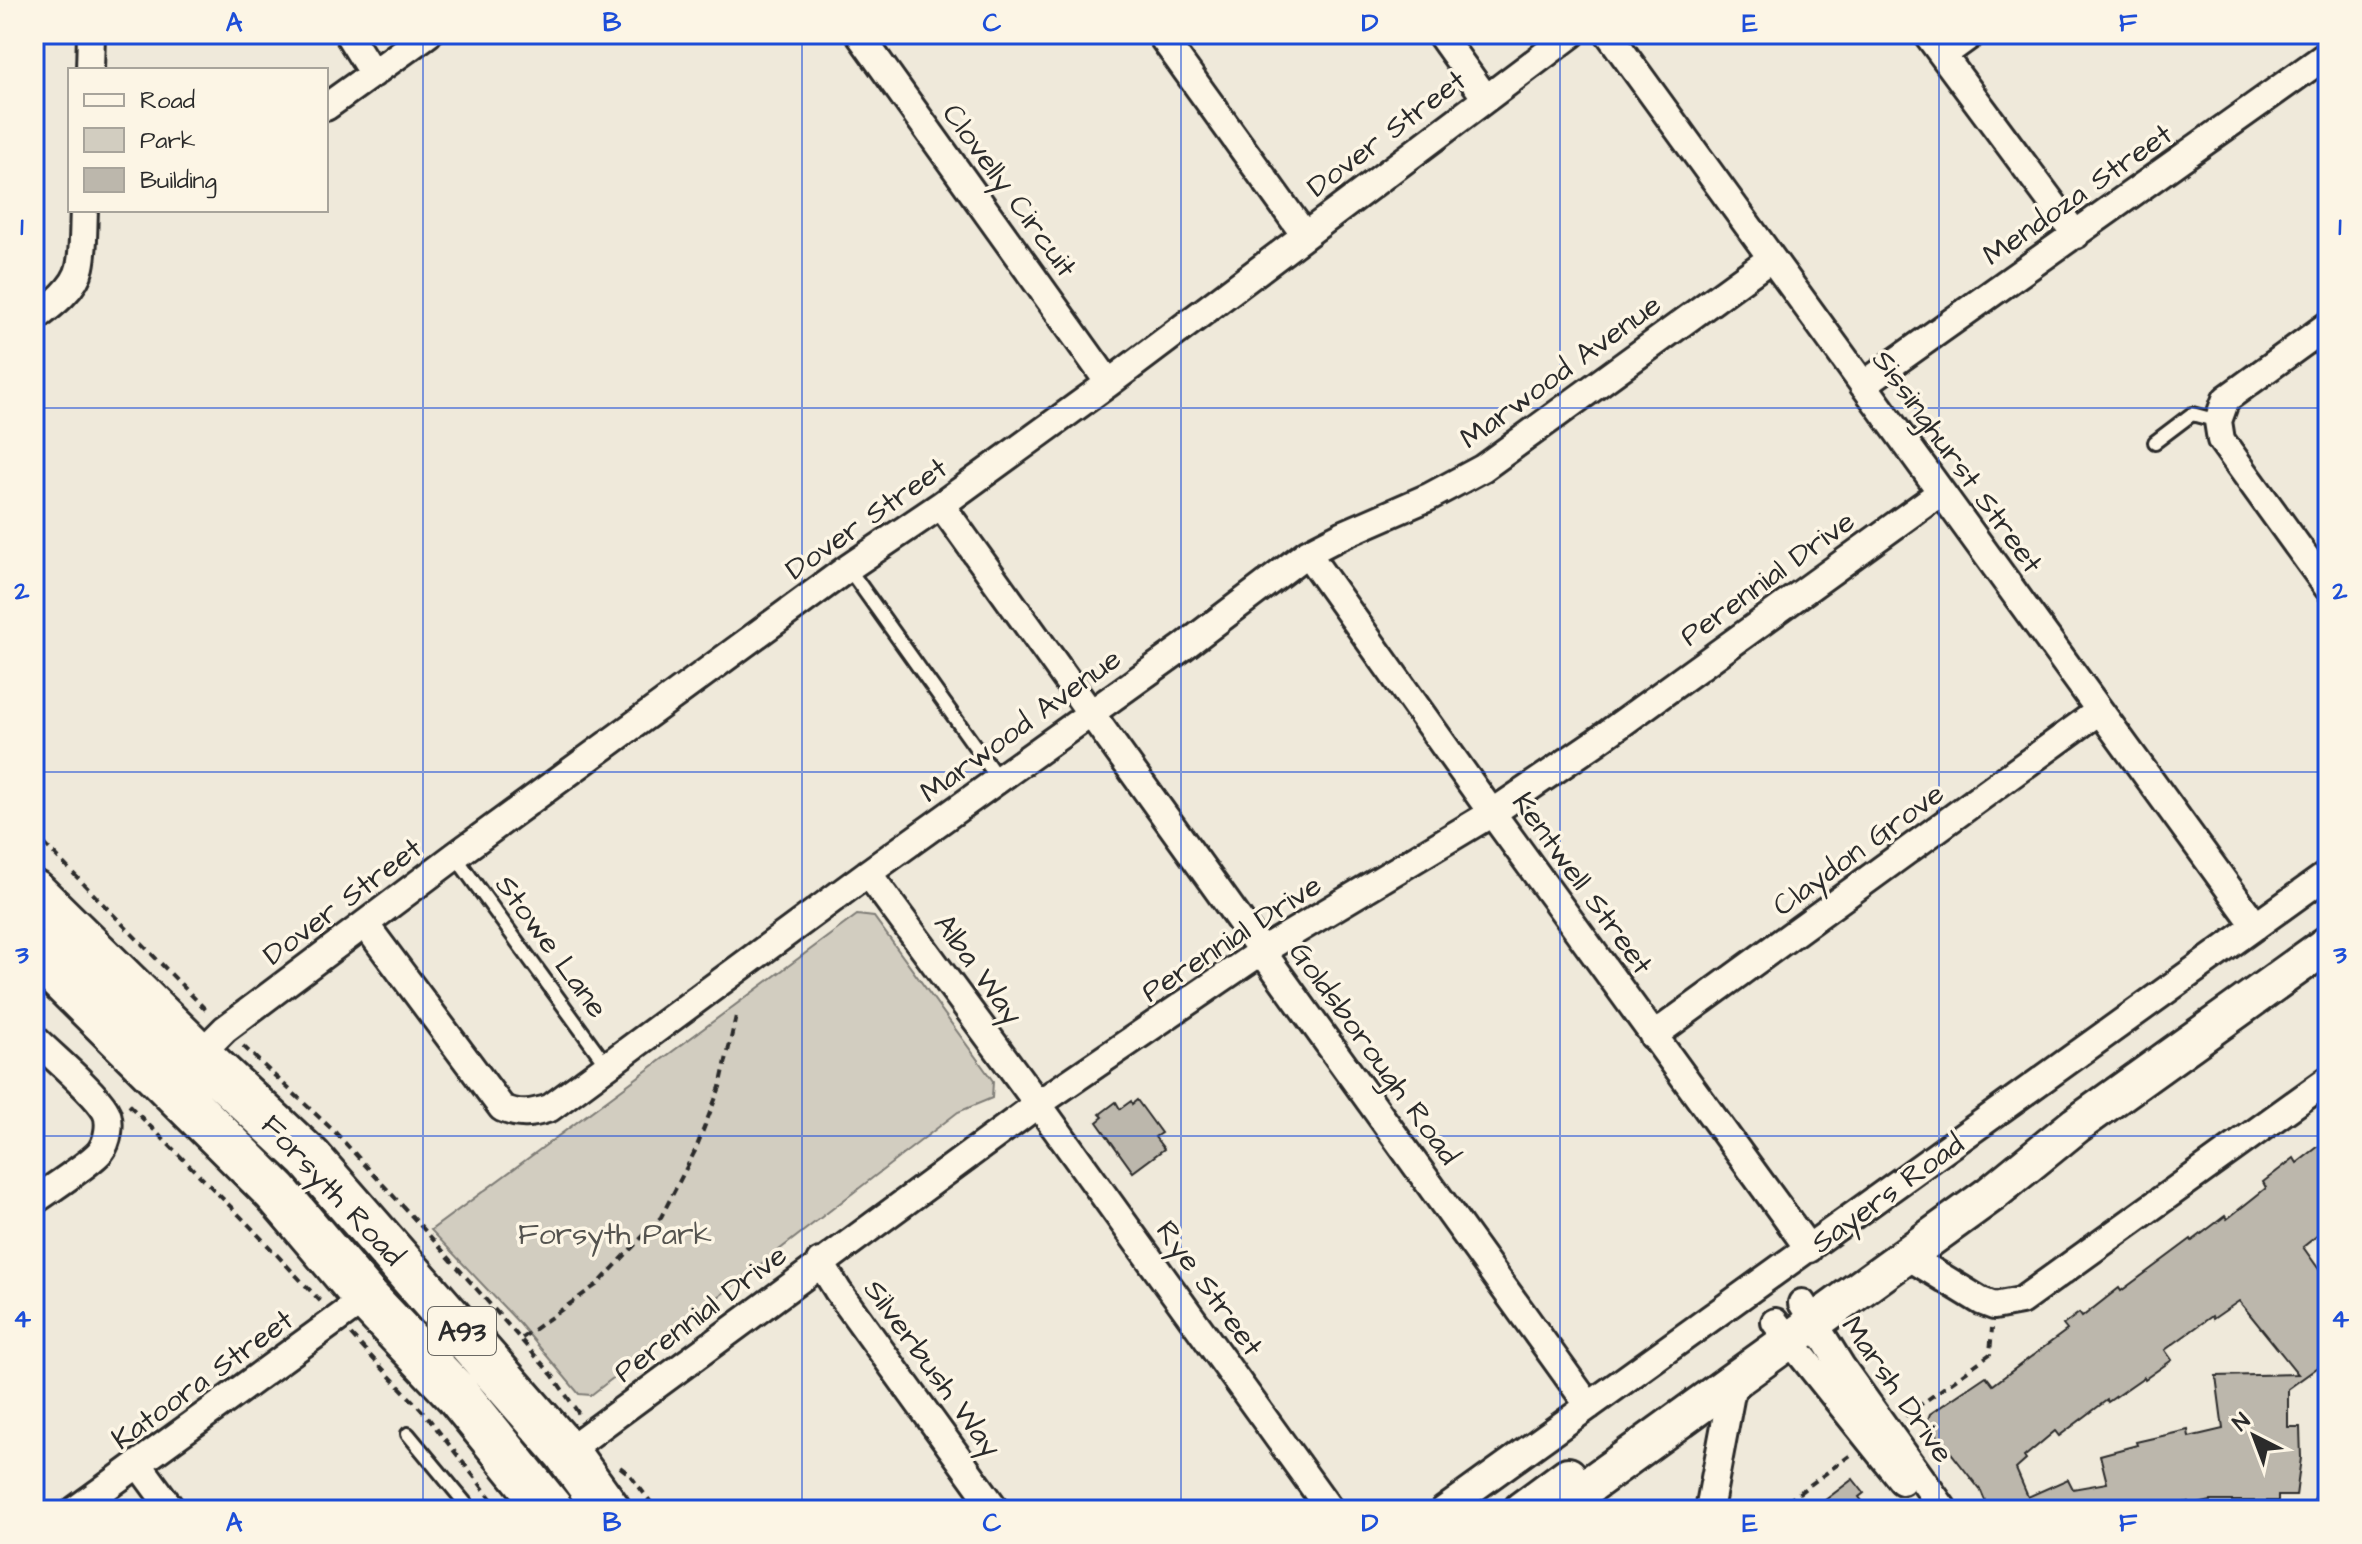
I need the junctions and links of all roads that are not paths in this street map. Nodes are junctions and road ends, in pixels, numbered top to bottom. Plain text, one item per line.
1 (91, 34) edge
2 (348, 34) edge
3 (428, 34) edge
4 (859, 34) edge
5 (1160, 34) edge
6 (1440, 34) edge
7 (1572, 34) edge
8 (1609, 34) edge
9 (1927, 34) edge
10 (1972, 34) edge
11 (2328, 54) edge
12 (1943, 55) junction
13 (90, 68) edge
14 (373, 74) junction
15 (1485, 97) junction
16 (328, 106) edge
17 (84, 212) edge
18 (1304, 234) junction
19 (2076, 235) junction
20 (1770, 259) junction
21 (34, 319) edge
22 (2328, 325) edge
23 (1109, 383) junction
24 (1863, 385) junction
25 (2218, 421) junction
26 (2155, 442) dead end
27 (1941, 492) junction
28 (941, 505) junction
29 (1307, 553) junction
30 (848, 568) junction
31 (2328, 588) edge
32 (2099, 711) junction
33 (1091, 712) junction
34 (999, 780) junction
35 (1492, 813) junction
36 (455, 856) junction
37 (868, 873) junction
38 (2328, 874) edge
39 (34, 893) edge
40 (365, 924) junction
41 (2256, 926) junction
42 (2321, 946) edge
43 (1262, 951) junction
44 (34, 952) edge
45 (1653, 1036) junction
46 (34, 1038) edge
47 (199, 1055) junction
48 (608, 1067) junction
49 (2328, 1080) edge
50 (166, 1084) junction
51 (1038, 1104) junction
52 (2076, 1125) junction
53 (34, 1201) edge
54 (1809, 1249) junction
55 (1906, 1255) junction
56 (820, 1262) junction
57 (352, 1309) junction
58 (1796, 1322) junction
59 (1733, 1383) junction
60 (1589, 1406) junction
61 (408, 1434) dead end
62 (566, 1452) junction
63 (139, 1465) junction
64 (526, 1500) edge
65 (75, 1510) edge
66 (172, 1510) edge
67 (471, 1510) edge
68 (608, 1510) edge
69 (996, 1510) edge
70 (1330, 1510) edge
71 (1444, 1510) edge
72 (1522, 1510) edge
73 (1555, 1510) edge
74 (1709, 1510) edge
75 (1923, 1510) edge
76 (1944, 1510) edge

1 - 13 street
2 - 14 street
3 - 14 street
4 - 23 street, Clovelly Circuit
5 - 18 street
6 - 15 street
7 - 15 street, Dover Street
8 - 20 street, Sissinghurst Street
9 - 12 street
10 - 12 street
11 - 19 street, Mendoza Street
12 - 19 street
14 - 16 street
15 - 18 street, Dover Street
17 - 21 street
18 - 23 street, Dover Street
19 - 24 street, Mendoza Street
20 - 24 street, Sissinghurst Street
20 - 29 street, Marwood Avenue
22 - 25 street
23 - 28 street, Dover Street
24 - 27 street, Sissinghurst Street
25 - 26 lane
25 - 31 street
27 - 32 street, Sissinghurst Street
27 - 35 street, Perennial Drive
28 - 30 street, Dover Street
28 - 33 street, Goldsborough Road
29 - 33 street, Marwood Avenue
29 - 35 street, Kentwell Street
30 - 34 lane
30 - 36 street, Dover Street
32 - 41 street, Sissinghurst Street
32 - 45 street, Claydon Grove
33 - 34 street, Marwood Avenue
33 - 43 street, Goldsborough Road
34 - 37 street, Marwood Avenue
35 - 43 street, Perennial Drive
35 - 45 street, Kentwell Street
36 - 40 street, Dover Street
36 - 48 lane, Stowe Lane
37 - 48 street, Marwood Avenue
37 - 51 street, Alba Way
38 - 41 street, Sayers Road
39 - 47 highway, Forsyth Road / A93
40 - 47 street, Dover Street
40 - 48 street, Marwood Avenue
41 - 54 street, Sayers Road
42 - 52 main road, Sayers Road
43 - 51 street, Perennial Drive
43 - 60 street, Goldsborough Road
44 - 50 highway, Forsyth Road / A93
45 - 54 street, Kentwell Street
46 - 53 street
47 - 50 highway
47 - 62 highway, Forsyth Road / A93
49 - 55 street, Sayers Road
50 - 57 highway, Forsyth Road / A93
51 - 56 street, Perennial Drive
51 - 70 street, Rye Street
52 - 55 main road, Sayers Road
52 - 58 main road, Sayers Road
54 - 60 street, Sayers Road
55 - 58 main road, Sayers Road
56 - 62 street, Perennial Drive
56 - 69 street, Silverbush Way
57 - 63 street, Katoora Street
57 - 64 highway, Forsyth Road / A93
58 - 59 main road, Sayers Road
58 - 72 main road, Sayers Road
58 - 75 street, Marsh Drive
58 - 76 street, Marsh Drive
59 - 73 main road, Sayers Road
59 - 74 street
60 - 71 street, Sayers Road
61 - 67 lane
62 - 64 highway
62 - 68 highway, Forsyth Road / A93
63 - 65 street, Katoora Street
63 - 66 street

